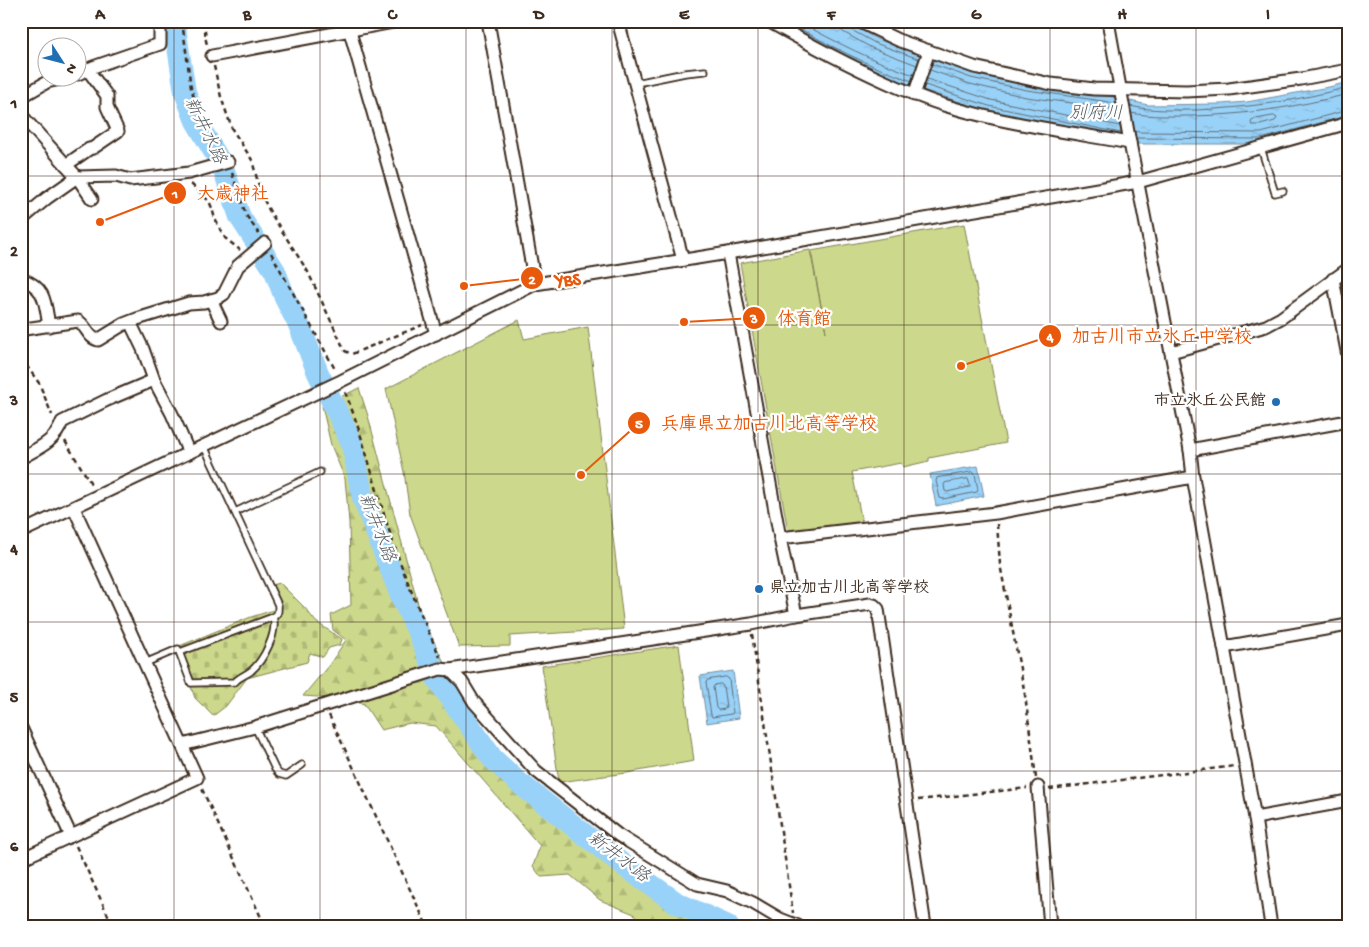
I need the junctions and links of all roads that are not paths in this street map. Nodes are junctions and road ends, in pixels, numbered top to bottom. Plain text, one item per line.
1 (160, 21) edge
2 (399, 21) edge
3 (488, 21) edge
4 (618, 21) edge
5 (768, 21) edge
6 (858, 21) edge
7 (1108, 21) edge
8 (348, 26) edge
9 (929, 50) junction
10 (212, 56) road end
11 (88, 69) edge
12 (1348, 70) edge
13 (705, 71) dead end
14 (88, 78) edge
15 (636, 83) junction
16 (38, 87) edge
17 (1121, 92) junction
18 (914, 94) junction
19 (21, 97) edge
20 (21, 112) edge
21 (1348, 124) edge
22 (1129, 140) junction
23 (1261, 148) junction
24 (228, 162) road end
25 (66, 165) junction
26 (77, 177) junction
27 (1138, 182) junction
28 (1283, 190) dead end
29 (92, 199) dead end
30 (21, 220) edge
31 (265, 242) road end
32 (728, 253) junction
33 (683, 260) junction
34 (1348, 269) edge
35 (21, 279) edge
36 (1333, 279) junction
37 (536, 284) junction
38 (211, 300) junction
39 (220, 321) dead end
40 (130, 322) junction
41 (49, 326) junction
42 (21, 332) edge
43 (436, 334) junction
44 (1171, 352) junction
45 (1348, 356) edge
46 (154, 380) junction
47 (1348, 422) edge
48 (204, 446) junction
49 (1190, 450) junction
50 (189, 453) junction
51 (21, 458) edge
52 (320, 472) dead end
53 (1193, 476) junction
54 (74, 508) junction
55 (235, 512) junction
56 (21, 532) edge
57 (780, 538) junction
58 (796, 615) junction
59 (273, 617) junction
60 (1348, 625) edge
61 (1224, 647) junction
62 (180, 652) junction
63 (145, 663) junction
64 (450, 670) junction
65 (21, 728) edge
66 (255, 728) junction
67 (182, 745) junction
68 (302, 765) dead end
69 (1038, 786) road end
70 (1348, 801) edge
71 (1255, 818) junction
72 (71, 836) junction
73 (21, 859) edge
74 (797, 925) edge
75 (925, 926) edge
76 (1050, 926) edge
77 (1271, 926) edge

1 - 11 street
2 - 8 street
3 - 37 street
4 - 15 street
5 - 18 street
6 - 9 street
7 - 17 street
8 - 10 street
8 - 43 street
9 - 17 street
9 - 18 street
12 - 17 street
13 - 15 lane
14 - 25 street
15 - 33 street
16 - 19 street
17 - 22 street
18 - 22 street
20 - 25 street
21 - 23 street
22 - 27 street
23 - 27 street
23 - 28 lane
24 - 26 street
25 - 26 street
26 - 29 street
26 - 30 street
27 - 32 street
27 - 44 street
31 - 38 street
32 - 33 street
32 - 57 street
33 - 37 street
34 - 36 street
35 - 41 street
36 - 44 street
36 - 45 street
37 - 43 street
38 - 39 street
38 - 40 street
40 - 41 street
40 - 46 street
41 - 42 street
43 - 48 street
44 - 49 street
46 - 50 street
46 - 51 street
47 - 49 street
48 - 50 street
48 - 55 lane
49 - 53 street
50 - 54 street
52 - 55 lane
53 - 57 street
53 - 61 street
54 - 56 street
54 - 63 street
55 - 59 lane
57 - 58 street
58 - 64 street
58 - 75 street
59 - 62 lane
59 - 62 lane
60 - 61 street
61 - 71 street
62 - 63 lane
63 - 67 street
64 - 66 street
64 - 74 street
65 - 72 street
66 - 67 street
66 - 68 lane
67 - 72 street
69 - 76 street
70 - 71 street
71 - 77 street
72 - 73 street

